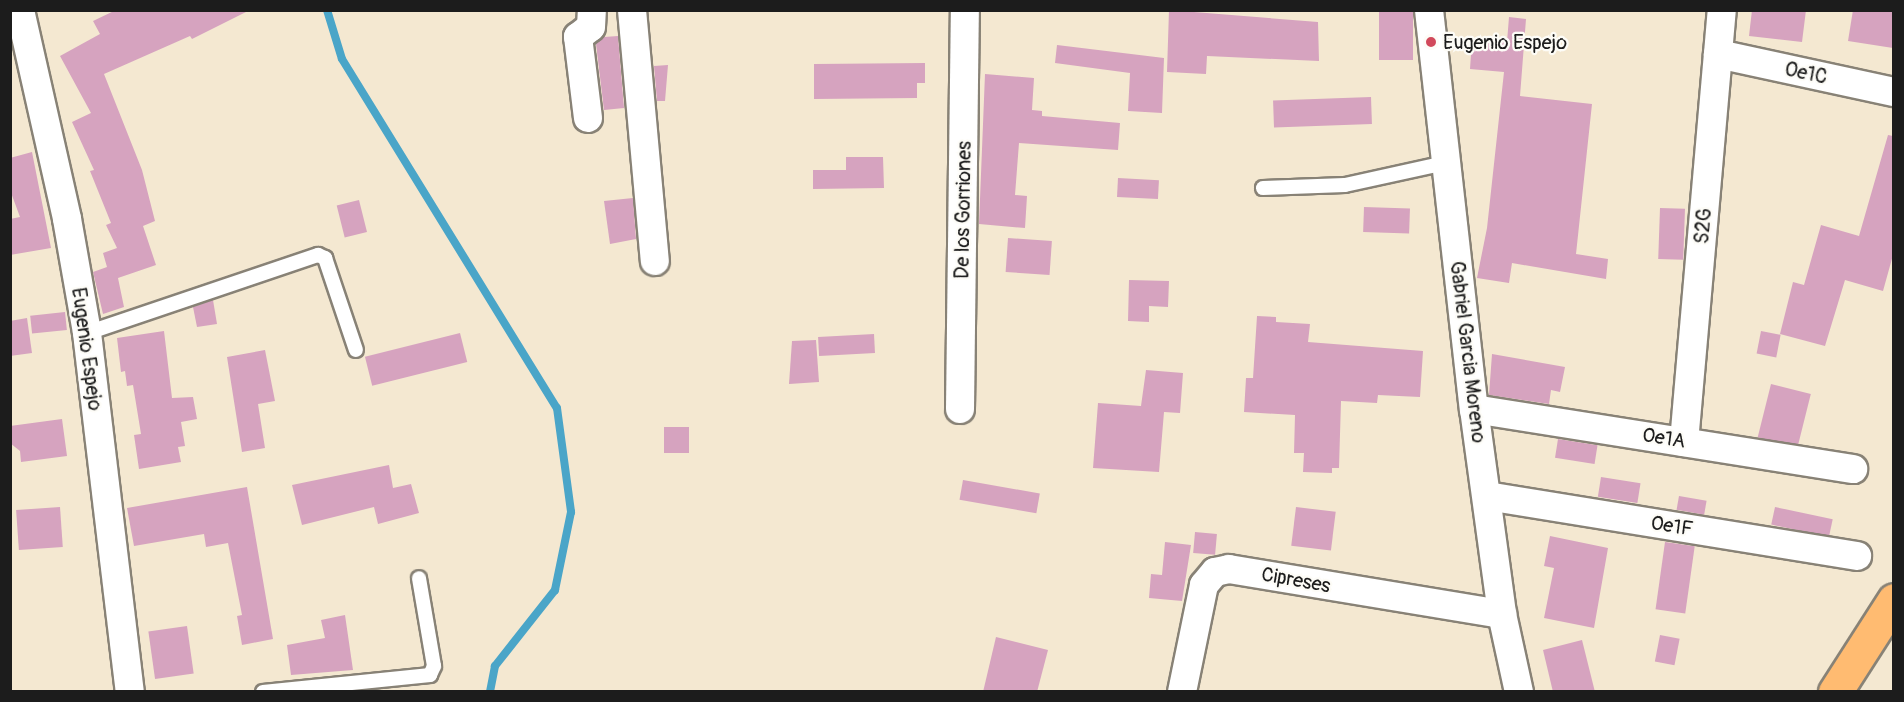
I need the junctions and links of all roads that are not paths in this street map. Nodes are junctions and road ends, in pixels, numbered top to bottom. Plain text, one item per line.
1 (18, 10) edge
2 (591, 10) edge
3 (632, 10) edge
4 (965, 10) edge
5 (1428, 10) edge
6 (1722, 10) edge
7 (10, 13) edge
8 (1718, 54) junction
9 (1893, 92) edge
10 (588, 118) dead end
11 (1445, 163) junction
12 (1263, 188) dead end
13 (654, 261) dead end
14 (87, 333) junction
15 (356, 350) dead end
16 (960, 409) dead end
17 (1474, 409) junction
18 (1684, 441) junction
19 (1853, 469) dead end
20 (1487, 496) junction
21 (1857, 556) dead end
22 (418, 578) dead end
23 (1893, 600) edge
24 (1502, 614) junction
25 (130, 692) edge
26 (263, 692) edge
27 (1182, 692) edge
28 (1519, 692) edge
29 (1835, 692) edge

1 - 7 street
1 - 14 street, Eugenio Espejo
2 - 10 street
3 - 13 street
4 - 16 street, De los Gorriones
5 - 11 street, Gabriel Garcia Moreno
6 - 8 street, S2G
8 - 9 street, Oe1C
8 - 18 street, S2G
11 - 12 lane
11 - 17 street, Gabriel Garcia Moreno
14 - 15 lane
14 - 25 street, Eugenio Espejo
17 - 18 street, Oe1A
17 - 20 street, Gabriel Garcia Moreno
18 - 19 street, Oe1A
20 - 21 street, Oe1F
20 - 24 street, Gabriel Garcia Moreno
22 - 26 lane
23 - 29 highway
24 - 27 street, Cipreses
24 - 28 street, Gabriel Garcia Moreno

